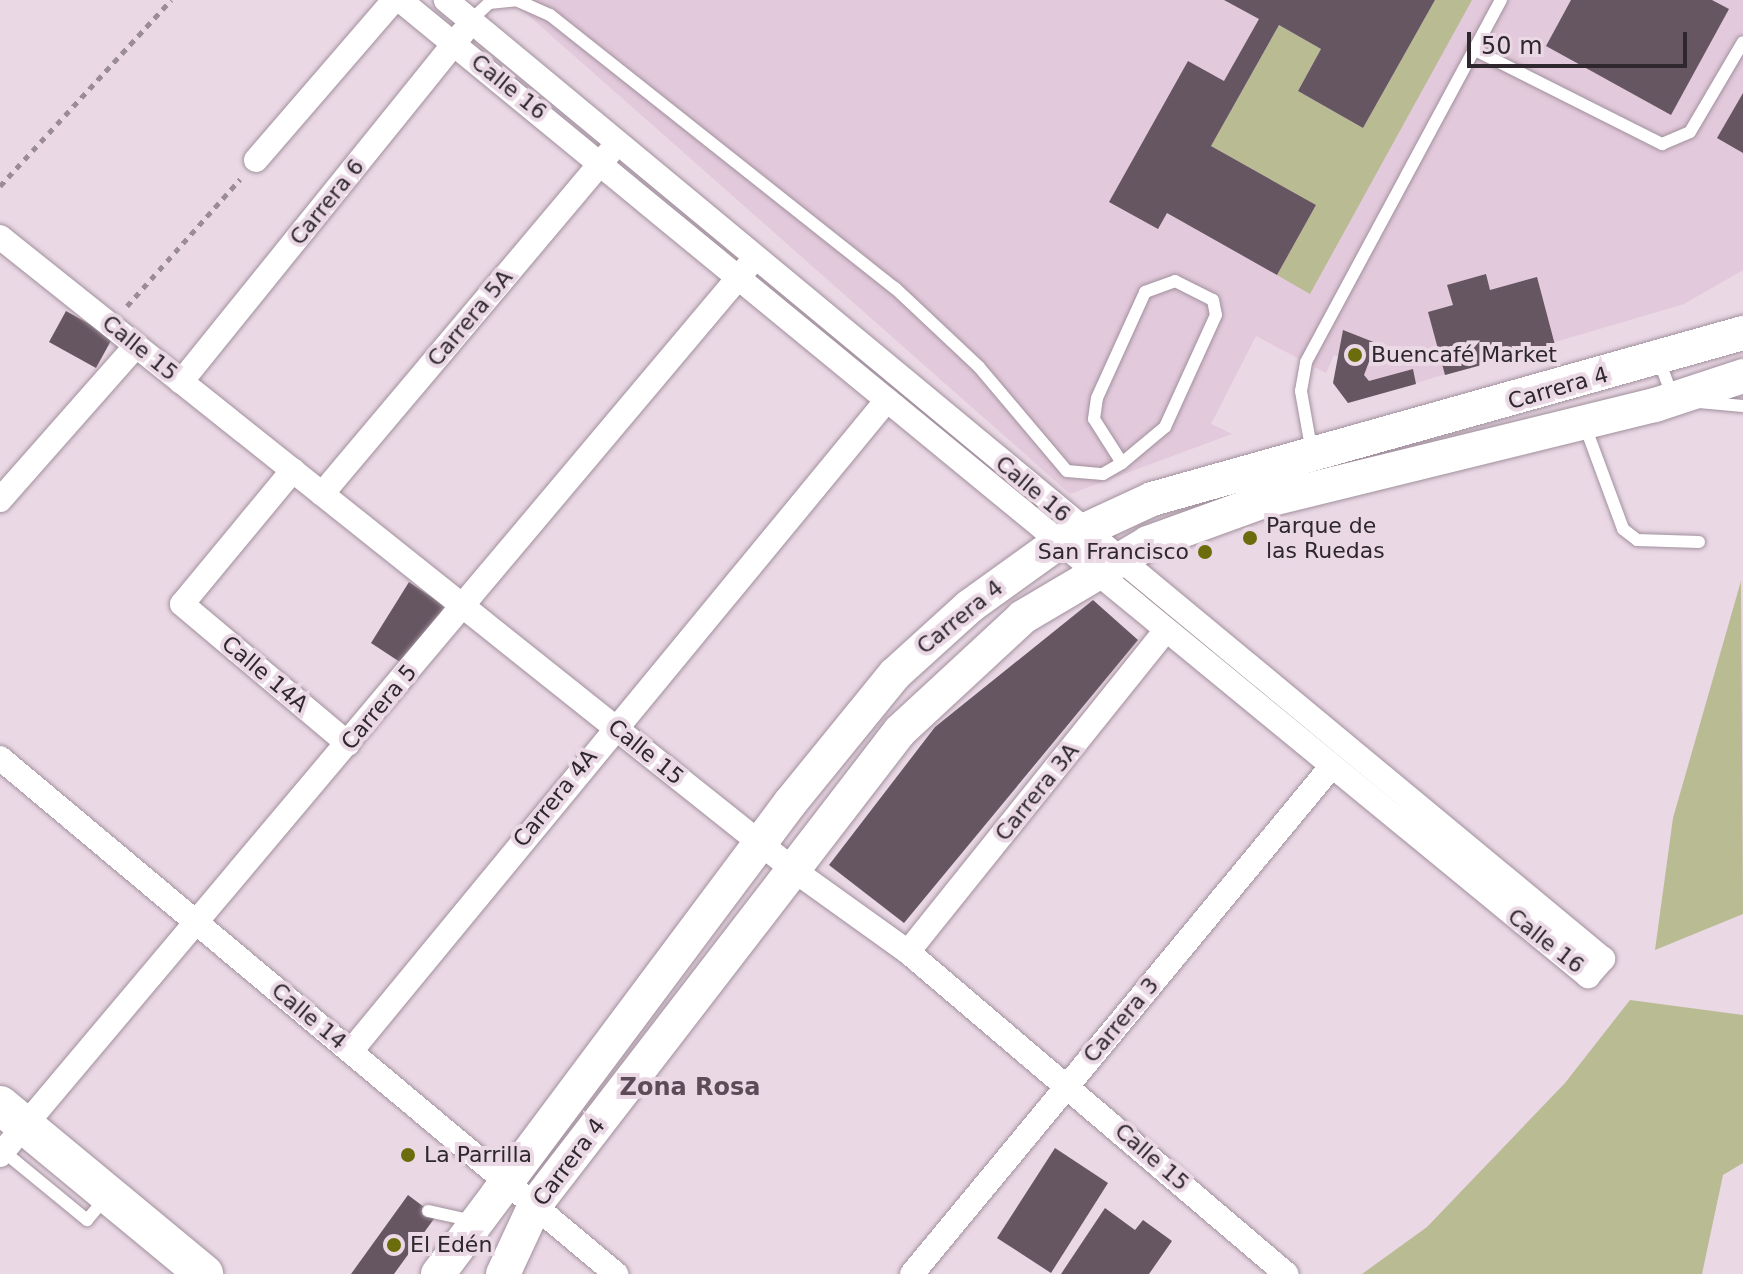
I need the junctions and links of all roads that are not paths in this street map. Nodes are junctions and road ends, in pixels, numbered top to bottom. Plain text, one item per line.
1 (394, 0) edge
2 (400, 0) edge
3 (446, 0) edge
4 (1501, 0) edge
5 (471, 20) junction
6 (1743, 42) edge
7 (455, 43) junction
8 (1473, 49) junction
9 (618, 141) junction
10 (256, 160) road end
11 (601, 163) junction
12 (0, 237) edge
13 (756, 257) junction
14 (739, 278) junction
15 (1743, 333) edge
16 (136, 346) junction
17 (1659, 360) junction
18 (1743, 376) edge
19 (181, 382) junction
20 (887, 400) junction
21 (1674, 400) junction
22 (1743, 406) edge
23 (1584, 423) junction
24 (1122, 463) junction
25 (293, 470) junction
26 (1316, 471) junction
27 (1280, 481) junction
28 (322, 494) junction
29 (2, 495) edge
30 (1070, 536) junction
31 (1699, 542) dead end
32 (1106, 566) junction
33 (464, 607) junction
34 (1165, 631) junction
35 (613, 726) junction
36 (348, 744) junction
37 (0, 758) edge
38 (1331, 767) junction
39 (759, 842) junction
40 (795, 871) junction
41 (197, 923) junction
42 (908, 952) junction
43 (351, 1051) junction
44 (1067, 1084) junction
45 (7, 1134) edge
46 (507, 1180) junction
47 (535, 1205) junction
48 (428, 1211) dead end
49 (476, 1222) junction
50 (204, 1274) edge
51 (438, 1274) edge
52 (503, 1274) edge
53 (616, 1274) edge
54 (912, 1274) edge
55 (1287, 1274) edge

1 - 10 street
2 - 7 street, Calle 16
3 - 5 street, Calle 16
4 - 8 lane
5 - 7 street, Carrera 6
5 - 9 street, Calle 16
5 - 24 lane
6 - 8 lane
7 - 11 street, Calle 16
7 - 19 street, Carrera 6
8 - 26 lane
9 - 11 street, Carrera 5A
9 - 13 street, Calle 16
11 - 14 street, Calle 16
11 - 28 street, Carrera 5A
12 - 16 street, Calle 15
13 - 14 street, Carrera 5
13 - 30 street, Calle 16
14 - 20 street, Calle 16
14 - 33 street, Carrera 5
15 - 17 main road, Carrera 4
16 - 19 street, Calle 15
16 - 29 street
17 - 21 lane
17 - 26 main road, Carrera 4
18 - 21 main road, Carrera 4
19 - 25 street, Calle 15
20 - 30 street, Calle 16
20 - 35 street, Carrera 4A
21 - 22 lane
21 - 23 main road, Carrera 4
23 - 26 main road, Carrera 4
23 - 31 lane
24 - 24 lane
25 - 28 street, Calle 15
25 - 36 street, Calle 14A
26 - 27 main road, Carrera 4
27 - 30 main road, Carrera 4
27 - 32 main road, Carrera 4
28 - 33 street, Calle 15
30 - 32 street, Calle 16
30 - 39 main road, Carrera 4
32 - 34 street, Calle 16
32 - 38 street, Calle 16
32 - 40 main road, Carrera 4
33 - 35 street, Calle 15
33 - 36 street, Carrera 5
34 - 38 street, Calle 16
34 - 42 street, Carrera 3A
35 - 39 street, Calle 15
35 - 43 street, Carrera 4A
36 - 41 street, Carrera 5
37 - 41 street, Calle 14
38 - 44 street, Carrera 3
39 - 40 street, Calle 15
39 - 46 main road, Carrera 4
40 - 42 street, Calle 15
40 - 47 main road, Carrera 4
41 - 43 street, Calle 14
41 - 45 street, Carrera 5
42 - 44 street, Calle 15
43 - 46 street, Calle 14
44 - 54 street, Carrera 3
44 - 55 street, Calle 15
45 - 50 main road
46 - 47 street, Calle 14
46 - 49 main road, Carrera 4
47 - 52 main road, Carrera 4
47 - 53 street, Calle 14
48 - 49 lane
49 - 51 main road, Carrera 4

